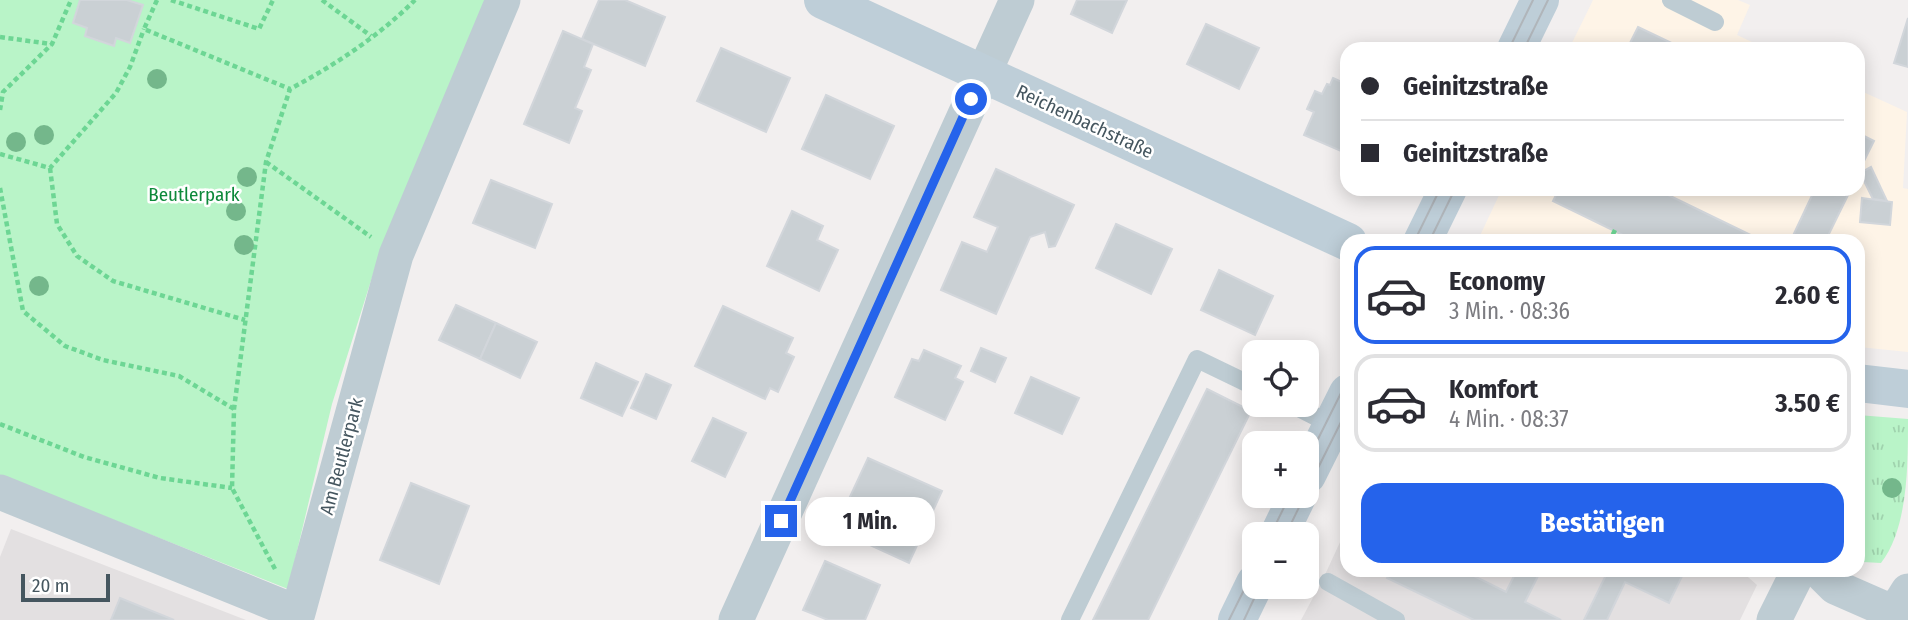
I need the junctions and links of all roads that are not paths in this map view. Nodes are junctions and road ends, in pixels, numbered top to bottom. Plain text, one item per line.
1 (503, 0) edge
2 (823, 0) edge
3 (1017, 0) edge
4 (1540, 0) edge
5 (1671, 0) edge
6 (1715, 22) dead end
7 (1519, 42) edge
8 (982, 74) junction
9 (1445, 196) edge
10 (1426, 234) edge
11 (1340, 238) edge
12 (1242, 381) edge
13 (1865, 384) edge
14 (1908, 389) edge
15 (1319, 407) edge
16 (1340, 409) edge
17 (1319, 451) edge
18 (0, 492) edge
19 (1796, 577) edge
20 (1825, 577) edge
21 (1328, 582) dead end
22 (1908, 591) edge
23 (1247, 599) edge
24 (304, 618) edge
25 (736, 620) edge
26 (1070, 620) edge
27 (1237, 620) edge
28 (1396, 620) edge
29 (1774, 620) edge

1 - 24 street, Am Beutlerpark
2 - 8 street, Reichenbachstraße
3 - 8 street
4 - 7 street
5 - 6 lane
8 - 11 street, Reichenbachstraße
8 - 25 street
9 - 10 street
12 - 26 lane
13 - 14 street
15 - 16 lane
16 - 17 street
18 - 24 street
19 - 29 street
20 - 22 street
21 - 28 lane
23 - 27 street

